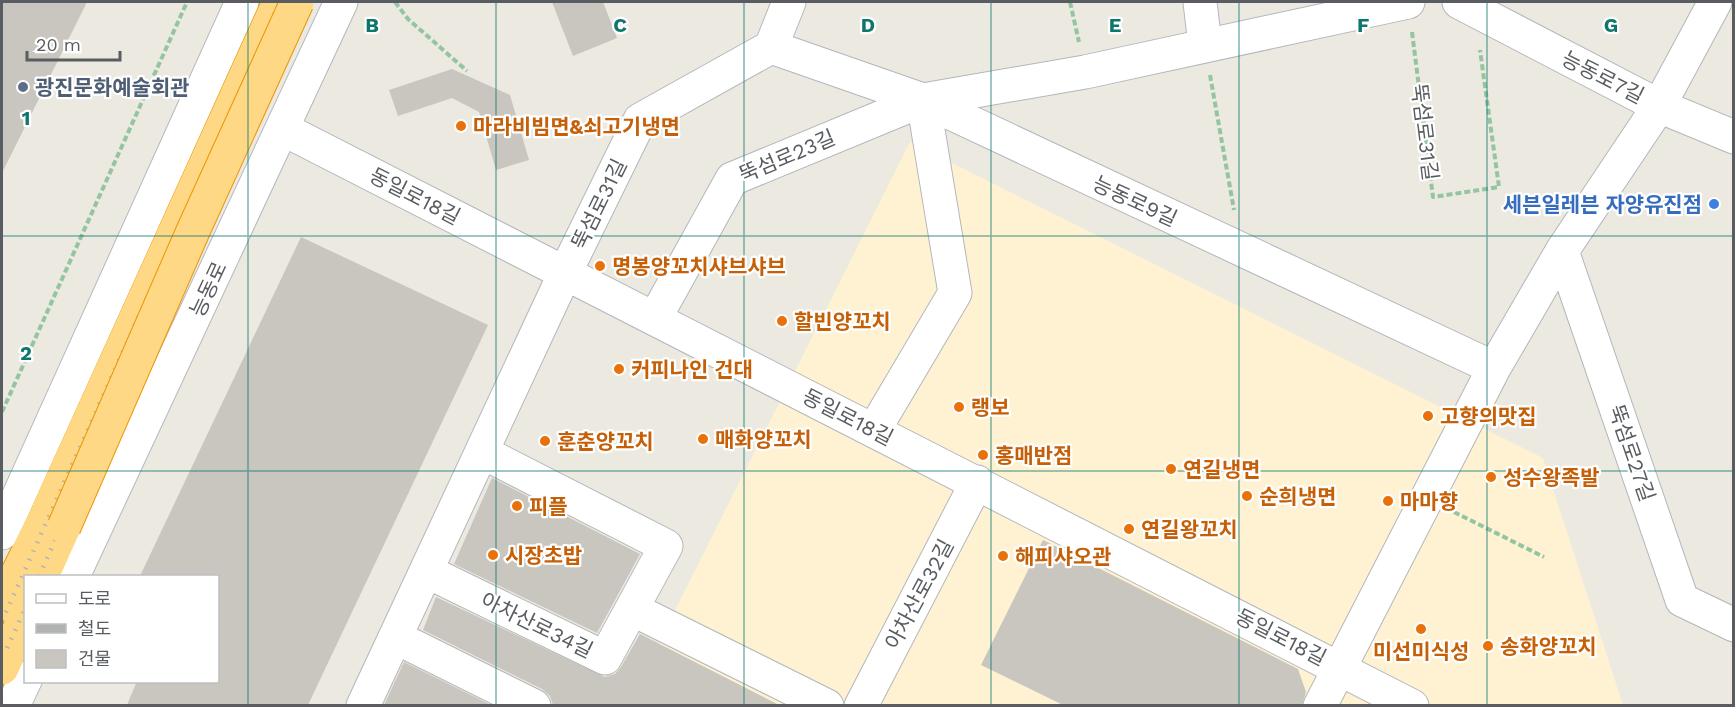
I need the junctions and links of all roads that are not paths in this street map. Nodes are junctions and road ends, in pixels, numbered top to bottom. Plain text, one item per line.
1 (242, 2) edge
2 (279, 2) edge
3 (297, 2) edge
4 (341, 2) edge
5 (789, 2) edge
6 (1200, 2) edge
7 (1715, 2) edge
8 (1467, 6) edge
9 (1410, 13) edge
10 (1205, 45) junction
11 (771, 47) junction
12 (923, 100) junction
13 (1659, 106) junction
14 (283, 129) junction
15 (1734, 137) edge
16 (1562, 251) junction
17 (565, 273) junction
18 (655, 318) junction
19 (1494, 369) junction
20 (874, 430) junction
21 (482, 452) junction
22 (977, 482) junction
23 (54, 522) junction
24 (2, 534) edge
25 (426, 571) junction
26 (42, 575) edge
27 (73, 575) edge
28 (2, 605) edge
29 (632, 609) junction
30 (24, 618) edge
31 (1734, 625) edge
32 (395, 637) junction
33 (2, 668) edge
34 (1340, 668) junction
35 (24, 682) edge
36 (13, 705) edge
37 (363, 705) edge
38 (534, 705) edge
39 (827, 705) edge
40 (861, 705) edge
41 (1320, 705) edge
42 (1412, 705) edge

1 - 24 street
2 - 23 highway
3 - 23 highway, bridge
4 - 14 street, 능동로
5 - 11 street
6 - 10 street
7 - 13 street
8 - 13 street, 능동로7길
9 - 10 street, 뚝섬로23길
10 - 12 street, 뚝섬로23길
11 - 12 street, 능동로9길
11 - 17 street, 뚝섬로31길
12 - 18 street, 뚝섬로23길
12 - 19 street, 능동로9길
12 - 20 street
13 - 15 street, 능동로7길
13 - 16 street
14 - 17 street, 동일로18길
14 - 27 street, 능동로
16 - 19 street
16 - 31 street, 뚝섬로27길
17 - 18 street, 동일로18길
17 - 21 street
18 - 20 street, 동일로18길
19 - 34 street
20 - 22 street, 동일로18길
21 - 25 street
21 - 29 street, 아차산로34길
22 - 34 street, 동일로18길
22 - 40 street, 아차산로32길
23 - 26 highway
23 - 28 highway
25 - 29 street, 아차산로34길
25 - 32 street
29 - 39 street
30 - 33 highway
32 - 37 street
32 - 38 street
34 - 41 street
34 - 42 street, 동일로18길
35 - 36 street

